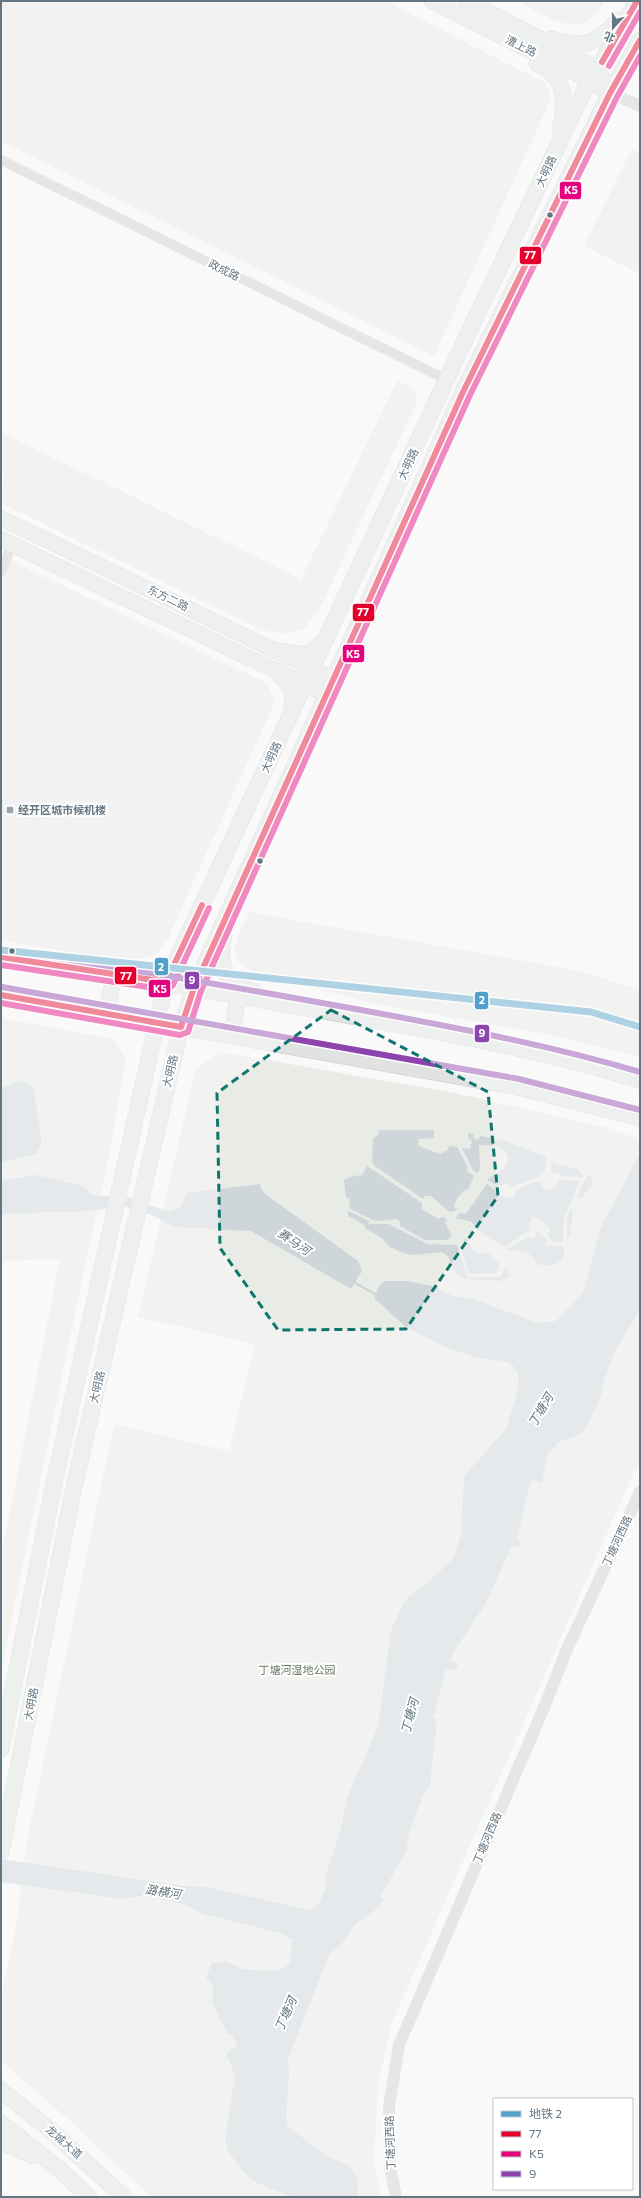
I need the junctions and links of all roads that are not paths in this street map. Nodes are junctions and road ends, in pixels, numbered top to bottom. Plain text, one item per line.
1 (432, 1) edge
2 (467, 1) edge
3 (635, 1) edge
4 (479, 25) junction
5 (523, 30) junction
6 (640, 40) edge
7 (594, 76) junction
8 (610, 94) junction
9 (640, 106) edge
10 (1, 160) edge
11 (550, 162) junction
12 (447, 380) junction
13 (1, 518) edge
14 (7, 542) edge
15 (1, 572) edge
16 (327, 638) junction
17 (277, 651) junction
18 (313, 668) junction
19 (276, 671) junction
20 (334, 679) junction
21 (305, 685) junction
22 (327, 695) junction
23 (290, 716) junction
24 (229, 910) junction
25 (1, 957) edge
26 (114, 974) junction
27 (166, 982) junction
28 (194, 988) junction
29 (1, 995) edge
30 (238, 996) junction
31 (298, 1006) junction
32 (107, 1014) junction
33 (157, 1023) junction
34 (181, 1027) junction
35 (232, 1035) junction
36 (640, 1080) edge
37 (640, 1118) edge
38 (640, 1492) edge
39 (1, 1749) edge
40 (1, 1852) edge
41 (1, 2090) edge
42 (1, 2123) edge
43 (1, 2142) edge
44 (59, 2169) junction
45 (88, 2197) edge
46 (124, 2197) edge
47 (396, 2197) edge

1 - 4 main road, 漕上路
2 - 5 main road, 漕上路
3 - 5 main road
3 - 7 main road, 大明路
4 - 7 main road, 漕上路
4 - 11 main road
5 - 7 main road, 漕上路
6 - 8 main road, 大明路
7 - 8 main road
7 - 11 main road, 大明路
8 - 9 street
8 - 20 main road, 大明路
10 - 12 street, 政成路
11 - 12 main road, 大明路
12 - 16 main road, 大明路
13 - 17 main road, 东方二路
14 - 15 street
14 - 19 main road, 东方二路
16 - 17 main road
16 - 18 main road, 大明路
17 - 18 main road, 东方二路
18 - 20 main road, 东方二路
18 - 21 main road, 大明路
19 - 21 main road, 东方二路
19 - 23 main road
20 - 22 main road, 大明路
21 - 22 main road, 东方二路
21 - 23 main road, 大明路
22 - 24 main road, 大明路
23 - 27 main road, 大明路
24 - 28 main road, 大明路
24 - 31 main road
25 - 26 main road
26 - 27 main road
26 - 32 main road
27 - 28 main road
27 - 33 main road, 大明路
28 - 30 main road
28 - 34 main road, 大明路
29 - 32 main road
30 - 31 main road
30 - 35 main road
31 - 36 main road
32 - 33 main road
33 - 34 main road
33 - 39 main road, 大明路
34 - 35 main road
34 - 40 main road, 大明路
35 - 37 main road
38 - 47 street, 丁塘河西路
41 - 46 main road, 龙城大道
42 - 44 main road
43 - 44 main road
44 - 45 main road

